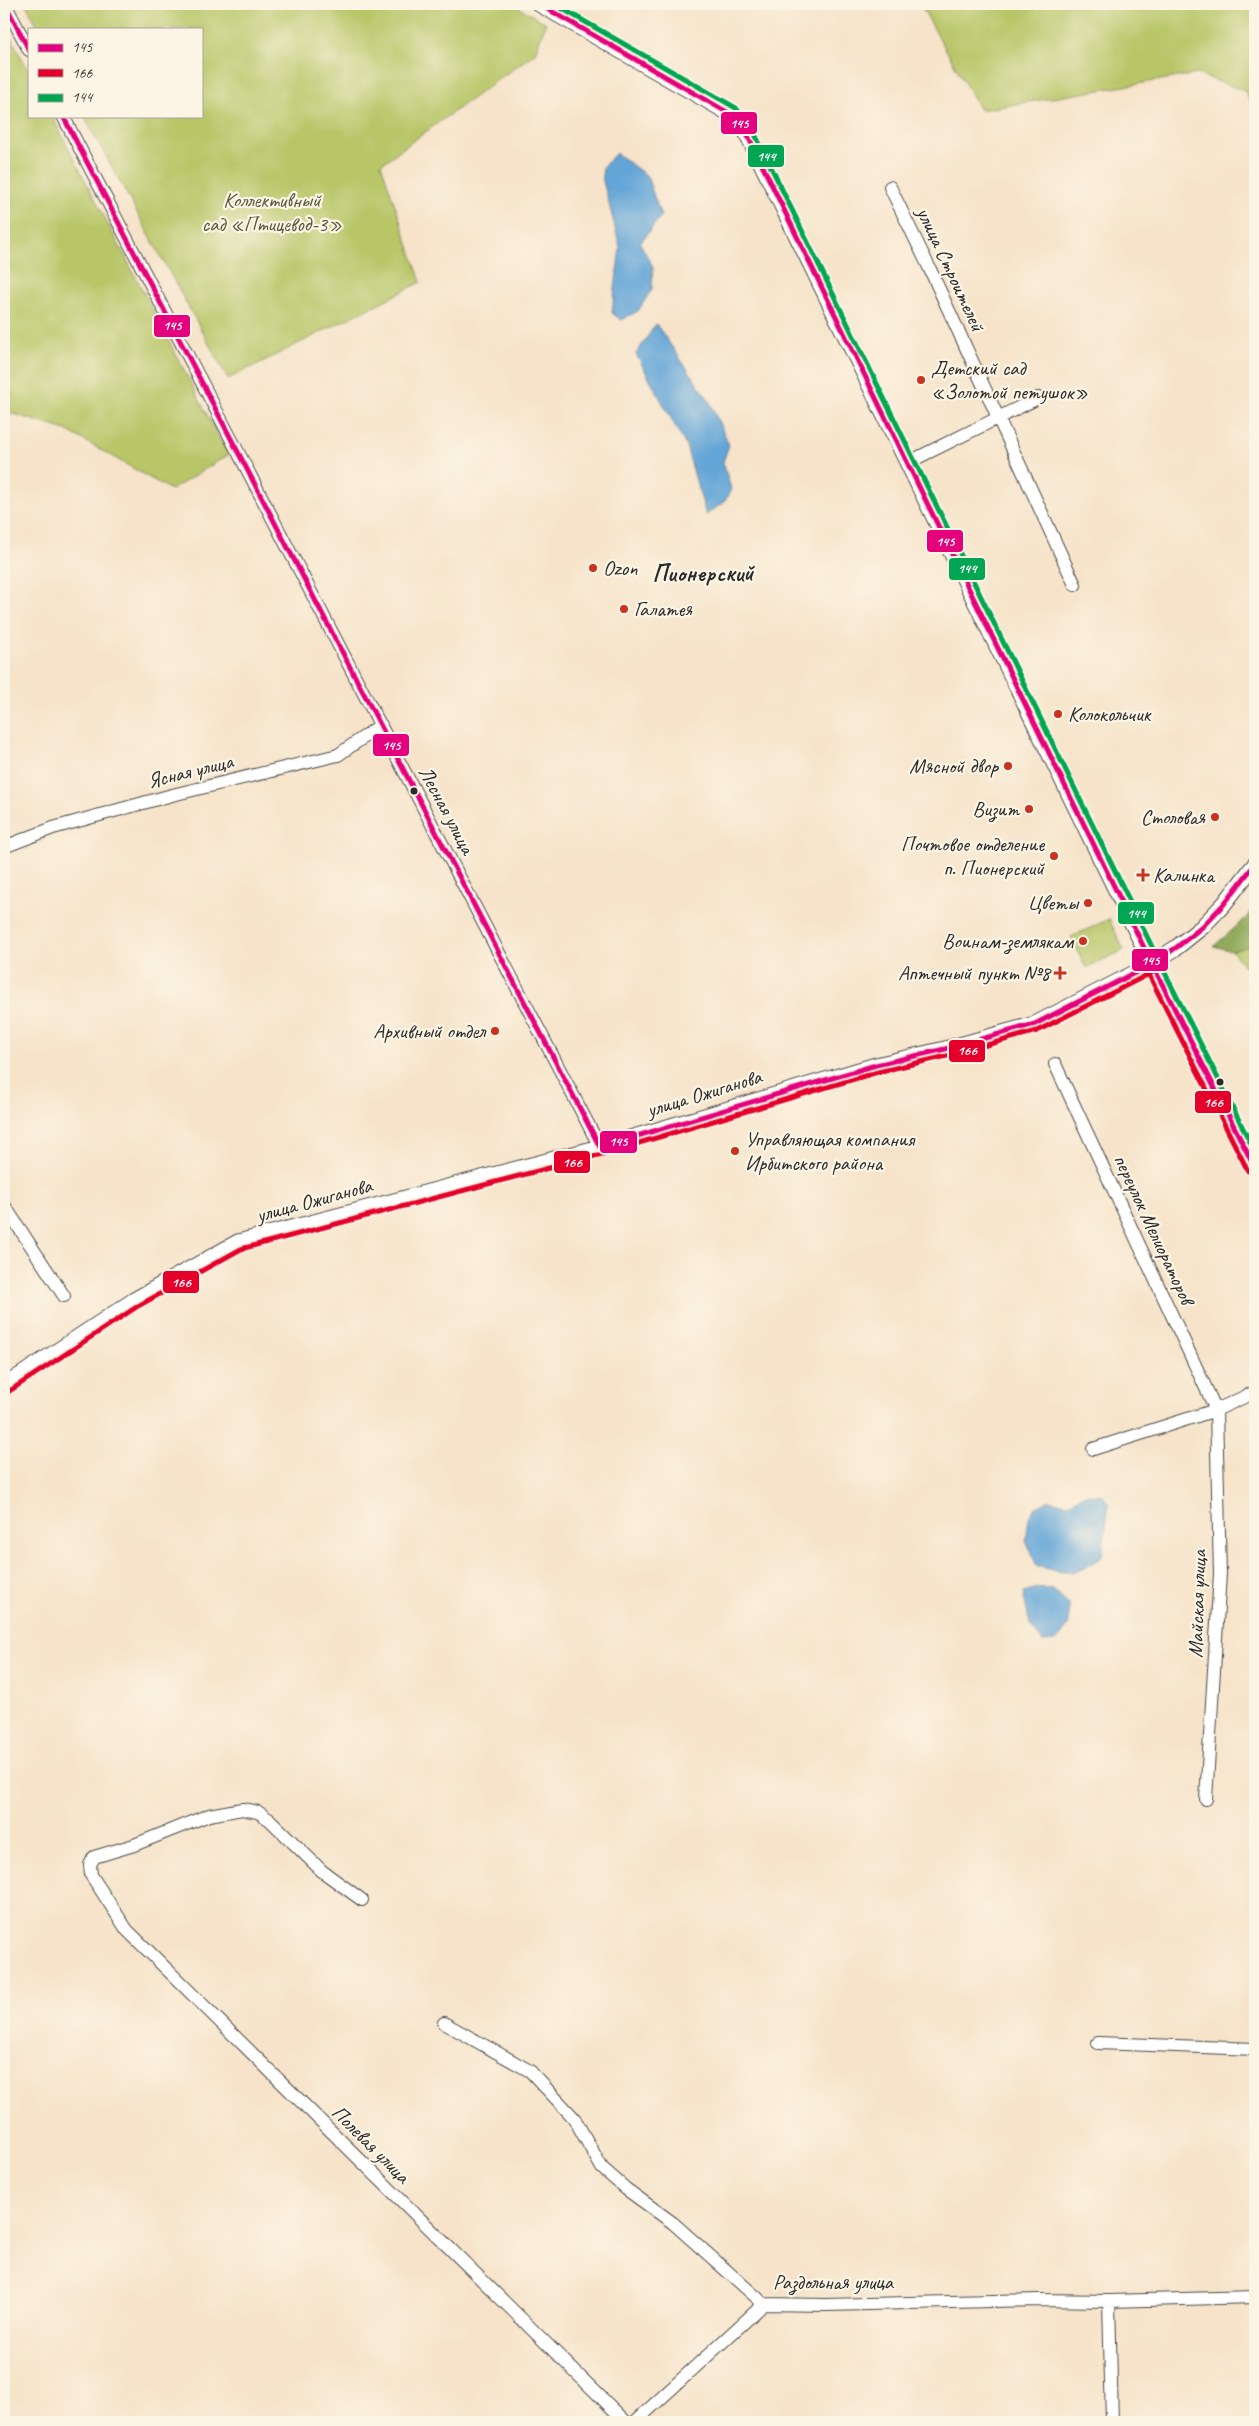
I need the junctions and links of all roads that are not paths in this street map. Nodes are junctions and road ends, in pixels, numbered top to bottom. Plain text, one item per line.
1 (5, 4) edge
2 (539, 4) edge
3 (28, 48) edge
4 (64, 118) edge
5 (890, 187) dead end
6 (1038, 398) dead end
7 (998, 419) junction
8 (907, 463) junction
9 (1075, 585) dead end
10 (381, 725) junction
11 (4, 847) edge
12 (1255, 864) edge
13 (1152, 964) junction
14 (1055, 1064) dead end
15 (600, 1146) junction
16 (1255, 1168) edge
17 (4, 1205) edge
18 (64, 1296) dead end
19 (4, 1386) edge
20 (1255, 1392) edge
21 (1216, 1410) junction
22 (1092, 1449) dead end
23 (1206, 1799) dead end
24 (362, 1900) dead end
25 (444, 2023) dead end
26 (1098, 2043) dead end
27 (1255, 2049) edge
28 (1255, 2297) edge
29 (1109, 2301) junction
30 (764, 2304) junction
31 (626, 2422) edge
32 (635, 2422) edge
33 (1112, 2422) edge

1 - 3 street
2 - 8 street
4 - 10 street, Лесная улица
5 - 7 street, улица Строителей
6 - 7 street
7 - 8 street
7 - 9 street, улица Строителей
8 - 13 street
10 - 11 street, Ясная улица
10 - 15 street, Лесная улица
12 - 13 street, улица Ожиганова
13 - 15 street, улица Ожиганова
13 - 16 street
14 - 21 street, переулок Мелиораторов
15 - 19 street, улица Ожиганова
17 - 18 street
20 - 21 street
21 - 22 street
21 - 23 street, Майская улица
24 - 31 street, Полевая улица
25 - 30 street, Раздольная улица
26 - 27 street
28 - 29 street, Раздольная улица
29 - 30 street, Раздольная улица
29 - 33 street
30 - 32 street

